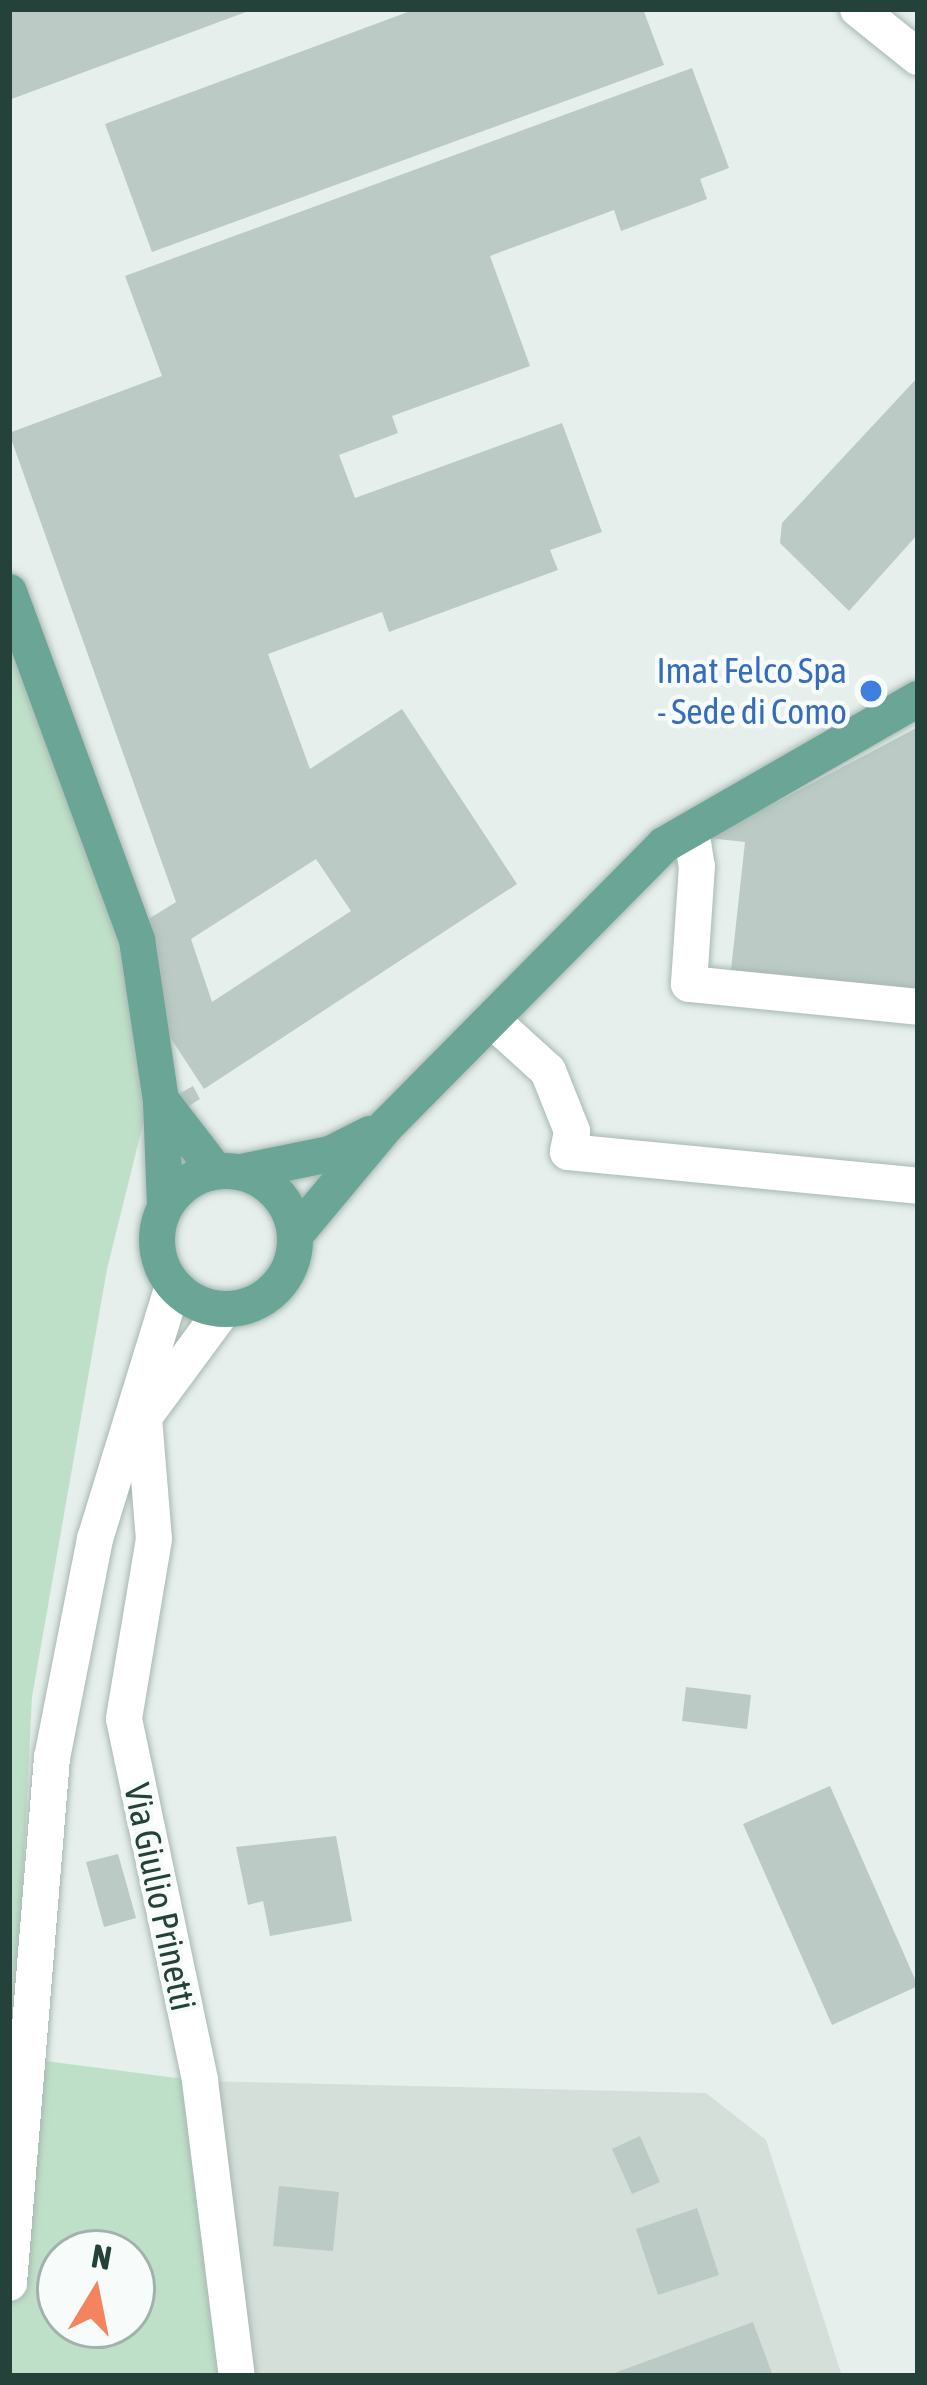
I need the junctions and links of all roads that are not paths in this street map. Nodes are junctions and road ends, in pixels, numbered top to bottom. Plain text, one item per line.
1 (858, 9) edge
2 (918, 57) edge
3 (9, 592) edge
4 (918, 699) edge
5 (691, 830) junction
6 (918, 1007) edge
7 (493, 1021) junction
8 (161, 1100) junction
9 (386, 1126) junction
10 (229, 1171) junction
11 (918, 1186) edge
12 (165, 1204) junction
13 (296, 1234) junction
14 (173, 1286) junction
15 (224, 1310) junction
16 (137, 1426) junction
17 (9, 2283) edge
18 (237, 2376) edge

1 - 2 street
3 - 8 main road
4 - 5 main road
5 - 6 street
5 - 7 main road
7 - 9 main road
7 - 11 street
8 - 10 main road
8 - 12 main road
9 - 10 main road
9 - 13 main road
10 - 12 main road
10 - 13 main road
12 - 14 main road
13 - 15 main road
14 - 15 main road
14 - 16 street
15 - 16 street
16 - 17 street
16 - 18 street, Via Giulio Prinetti

